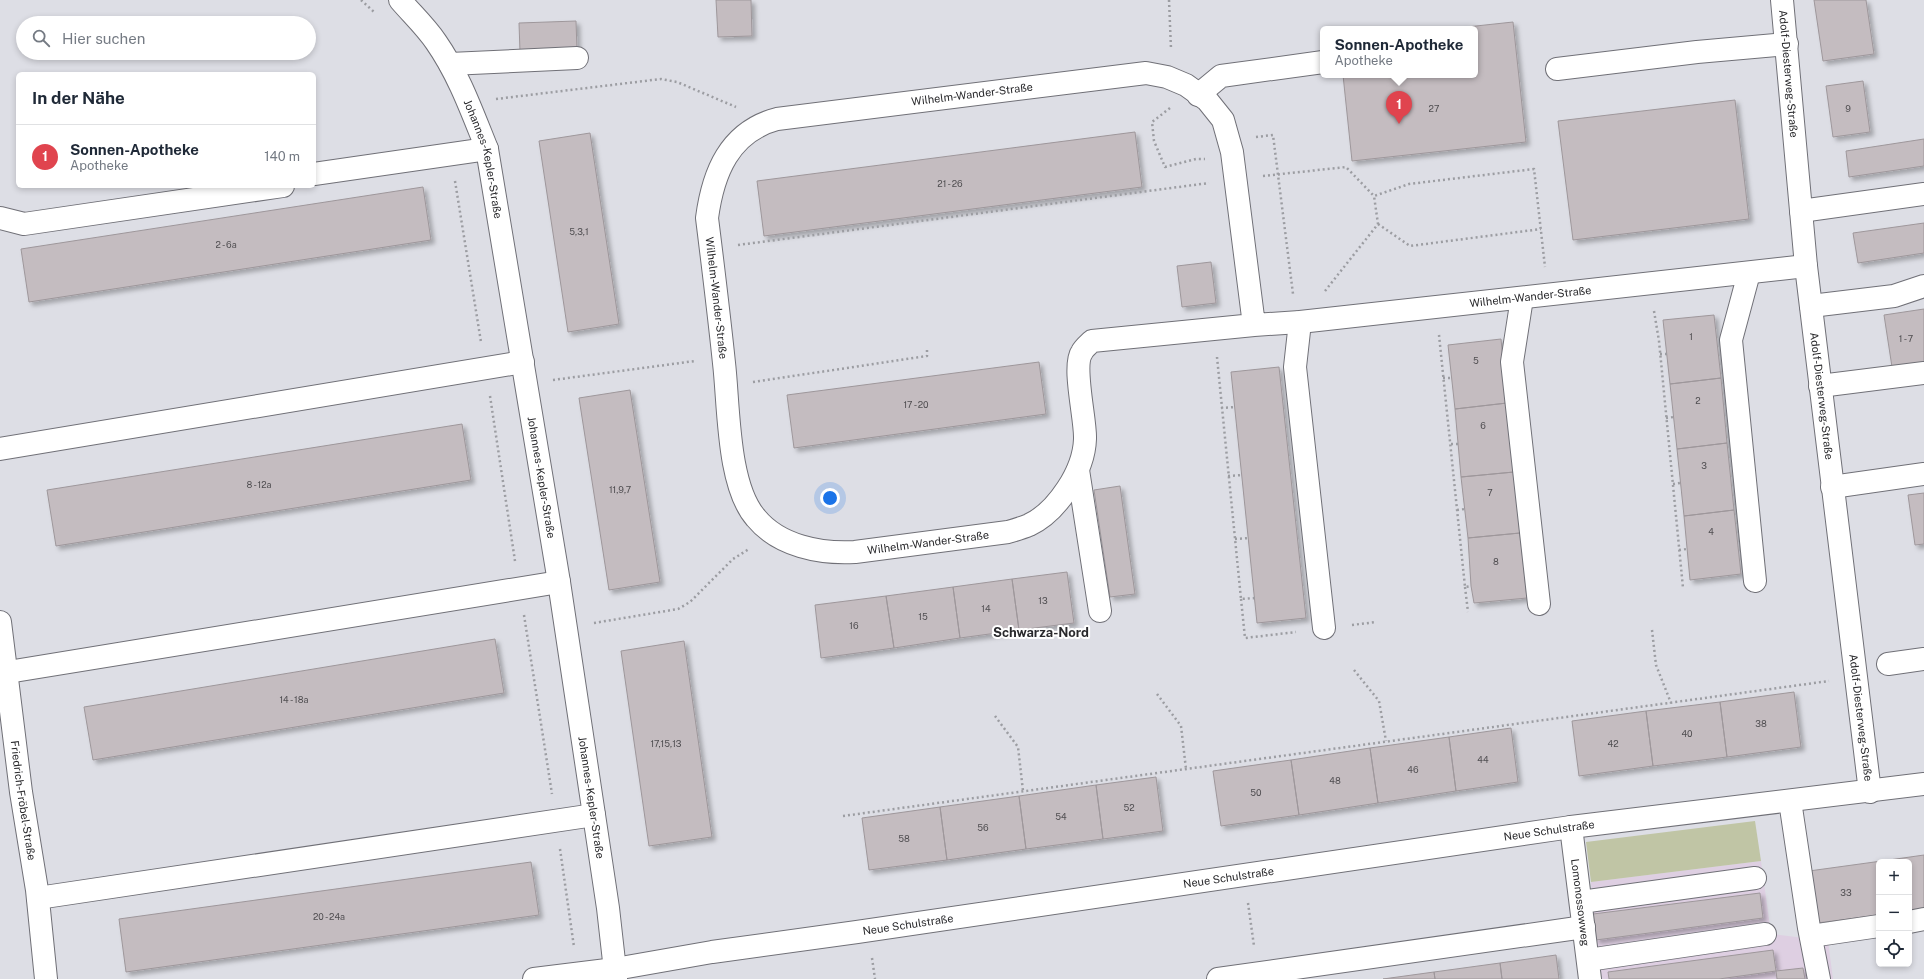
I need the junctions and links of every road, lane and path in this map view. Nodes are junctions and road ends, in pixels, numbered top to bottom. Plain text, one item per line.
1 (361, 0) edge
2 (400, 0) edge
3 (1169, 0) edge
4 (1782, 0) edge
5 (375, 13) dead end
6 (1170, 24) dead end
7 (1787, 44) junction
8 (577, 58) dead end
9 (1320, 62) edge
10 (450, 64) junction
11 (1557, 69) dead end
12 (1195, 92) junction
13 (469, 102) junction
14 (767, 121) junction
15 (1228, 141) junction
16 (487, 148) junction
17 (451, 154) junction
18 (1234, 172) junction
19 (316, 174) edge
20 (1278, 175) junction
21 (269, 188) edge
22 (1924, 194) edge
23 (1374, 196) junction
24 (1801, 211) junction
25 (0, 218) edge
26 (1378, 224) junction
27 (1541, 229) junction
28 (710, 248) junction
29 (1806, 266) junction
30 (1749, 273) junction
31 (1924, 286) edge
32 (1548, 295) junction
33 (1522, 298) junction
34 (1811, 306) junction
35 (1437, 308) junction
36 (1298, 322) junction
37 (1254, 325) junction
38 (1659, 341) dead end
39 (927, 346) dead end
40 (1660, 354) junction
41 (1667, 354) dead end
42 (723, 358) junction
43 (522, 362) junction
44 (485, 369) junction
45 (1924, 373) edge
46 (1444, 378) junction
47 (1452, 378) dead end
48 (526, 384) junction
49 (726, 386) junction
50 (1820, 386) junction
51 (1219, 389) dead end
52 (1235, 407) dead end
53 (1221, 408) junction
54 (1674, 417) dead end
55 (1666, 418) junction
56 (1451, 444) junction
57 (1458, 444) dead end
58 (0, 449) edge
59 (1078, 470) junction
60 (1924, 474) edge
61 (1242, 475) dead end
62 (1228, 476) junction
63 (1680, 483) dead end
64 (1673, 484) junction
65 (1832, 487) junction
66 (1465, 509) dead end
67 (1457, 510) junction
68 (775, 535) junction
69 (1248, 538) dead end
70 (1235, 539) junction
71 (1687, 549) dead end
72 (1679, 550) junction
73 (1755, 581) dead end
74 (559, 582) junction
75 (1471, 586) dead end
76 (1465, 587) junction
77 (1683, 588) dead end
78 (520, 589) junction
79 (1255, 598) dead end
80 (1241, 599) junction
81 (1539, 604) dead end
82 (1100, 611) dead end
83 (1468, 612) dead end
84 (0, 622) edge
85 (566, 628) junction
86 (1324, 628) dead end
87 (1652, 630) dead end
88 (1245, 638) dead end
89 (1924, 659) edge
90 (1888, 664) dead end
91 (1354, 670) dead end
92 (8, 672) junction
93 (1856, 678) junction
94 (1157, 694) dead end
95 (1671, 703) junction
96 (994, 716) dead end
97 (1386, 741) junction
98 (1186, 769) junction
99 (1924, 784) edge
100 (1023, 791) junction
101 (1870, 792) junction
102 (1790, 801) junction
103 (594, 815) junction
104 (843, 816) dead end
105 (556, 821) junction
106 (1571, 827) junction
107 (1755, 878) dead end
108 (38, 898) junction
109 (1581, 902) junction
110 (1924, 919) edge
111 (1912, 921) edge
112 (1876, 926) edge
113 (1584, 927) junction
114 (1765, 934) dead end
115 (1811, 936) junction
116 (1589, 969) edge
117 (873, 970) dead end
118 (578, 974) junction
119 (615, 974) edge
120 (46, 979) edge
121 (534, 979) edge
122 (875, 979) edge
123 (1218, 979) edge
124 (1819, 979) edge

1 - 5 path
2 - 10 street, Johannes-Kepler-Straße
3 - 6 path
4 - 7 street, Adolf-Diesterweg-Straße
7 - 11 street
7 - 24 street, Adolf-Diesterweg-Straße
8 - 10 street
9 - 12 street
10 - 13 street, Johannes-Kepler-Straße
12 - 14 street, Wilhelm-Wander-Straße
12 - 15 street, Wilhelm-Wander-Straße
12 - 18 path
13 - 14 path
13 - 16 street, Johannes-Kepler-Straße
14 - 28 street, Wilhelm-Wander-Straße
15 - 18 street, Wilhelm-Wander-Straße
15 - 20 path
16 - 17 street
16 - 43 street, Johannes-Kepler-Straße
17 - 19 street
17 - 44 path
18 - 20 path
18 - 28 path
18 - 37 street, Wilhelm-Wander-Straße
20 - 23 path
20 - 36 path
21 - 25 street
22 - 24 street
23 - 26 path
23 - 27 path
24 - 29 street, Adolf-Diesterweg-Straße
26 - 27 path
26 - 36 path
27 - 32 path
28 - 42 street, Wilhelm-Wander-Straße
29 - 30 street, Wilhelm-Wander-Straße
29 - 34 street, Adolf-Diesterweg-Straße
30 - 32 street, Wilhelm-Wander-Straße
30 - 73 street
31 - 34 street
32 - 33 street, Wilhelm-Wander-Straße
33 - 35 street, Wilhelm-Wander-Straße
33 - 81 street
34 - 50 street, Adolf-Diesterweg-Straße
35 - 36 street, Wilhelm-Wander-Straße
35 - 46 path
36 - 37 street, Wilhelm-Wander-Straße
36 - 86 street
37 - 59 street, Wilhelm-Wander-Straße
38 - 40 path
39 - 49 path
40 - 41 path
40 - 55 path
42 - 48 path
42 - 49 street, Wilhelm-Wander-Straße
43 - 44 street
43 - 48 street, Johannes-Kepler-Straße
44 - 58 street
44 - 78 path
45 - 50 street
46 - 47 path
46 - 56 path
48 - 74 street, Johannes-Kepler-Straße
49 - 68 street, Wilhelm-Wander-Straße
50 - 65 street, Adolf-Diesterweg-Straße
51 - 53 path
52 - 53 path
53 - 62 path
54 - 55 path
55 - 64 path
56 - 57 path
56 - 67 path
59 - 68 street, Wilhelm-Wander-Straße
59 - 82 street
60 - 65 street
61 - 62 path
62 - 70 path
63 - 64 path
64 - 72 path
65 - 93 street, Adolf-Diesterweg-Straße
66 - 67 path
67 - 76 path
68 - 85 path
69 - 70 path
70 - 80 path
71 - 72 path
72 - 77 path
74 - 78 street
74 - 85 street, Johannes-Kepler-Straße
75 - 76 path
76 - 83 path
78 - 92 street
78 - 105 path
79 - 80 path
80 - 88 path
84 - 92 street, Friedrich-Fröbel-Straße
85 - 103 street, Johannes-Kepler-Straße
87 - 95 path
89 - 90 street
91 - 97 path
92 - 108 street, Friedrich-Fröbel-Straße
93 - 95 path
93 - 101 street, Adolf-Diesterweg-Straße
94 - 98 path
95 - 97 path
96 - 100 path
97 - 98 path
98 - 100 path
99 - 101 street, Neue Schulstraße
100 - 104 path
101 - 102 street, Neue Schulstraße
102 - 106 street, Neue Schulstraße
102 - 115 street
103 - 105 street
103 - 119 street, Johannes-Kepler-Straße
105 - 108 street
105 - 118 path
106 - 109 street, Lomonossowweg
106 - 119 street, Neue Schulstraße
107 - 109 street
108 - 120 street, Friedrich-Fröbel-Straße
109 - 113 street, Lomonossowweg
110 - 111 street
112 - 115 street
113 - 116 street, Lomonossowweg
113 - 123 street
114 - 116 street
115 - 124 street
117 - 122 path
118 - 119 street, Neue Schulstraße
118 - 121 street, Neue Schulstraße

